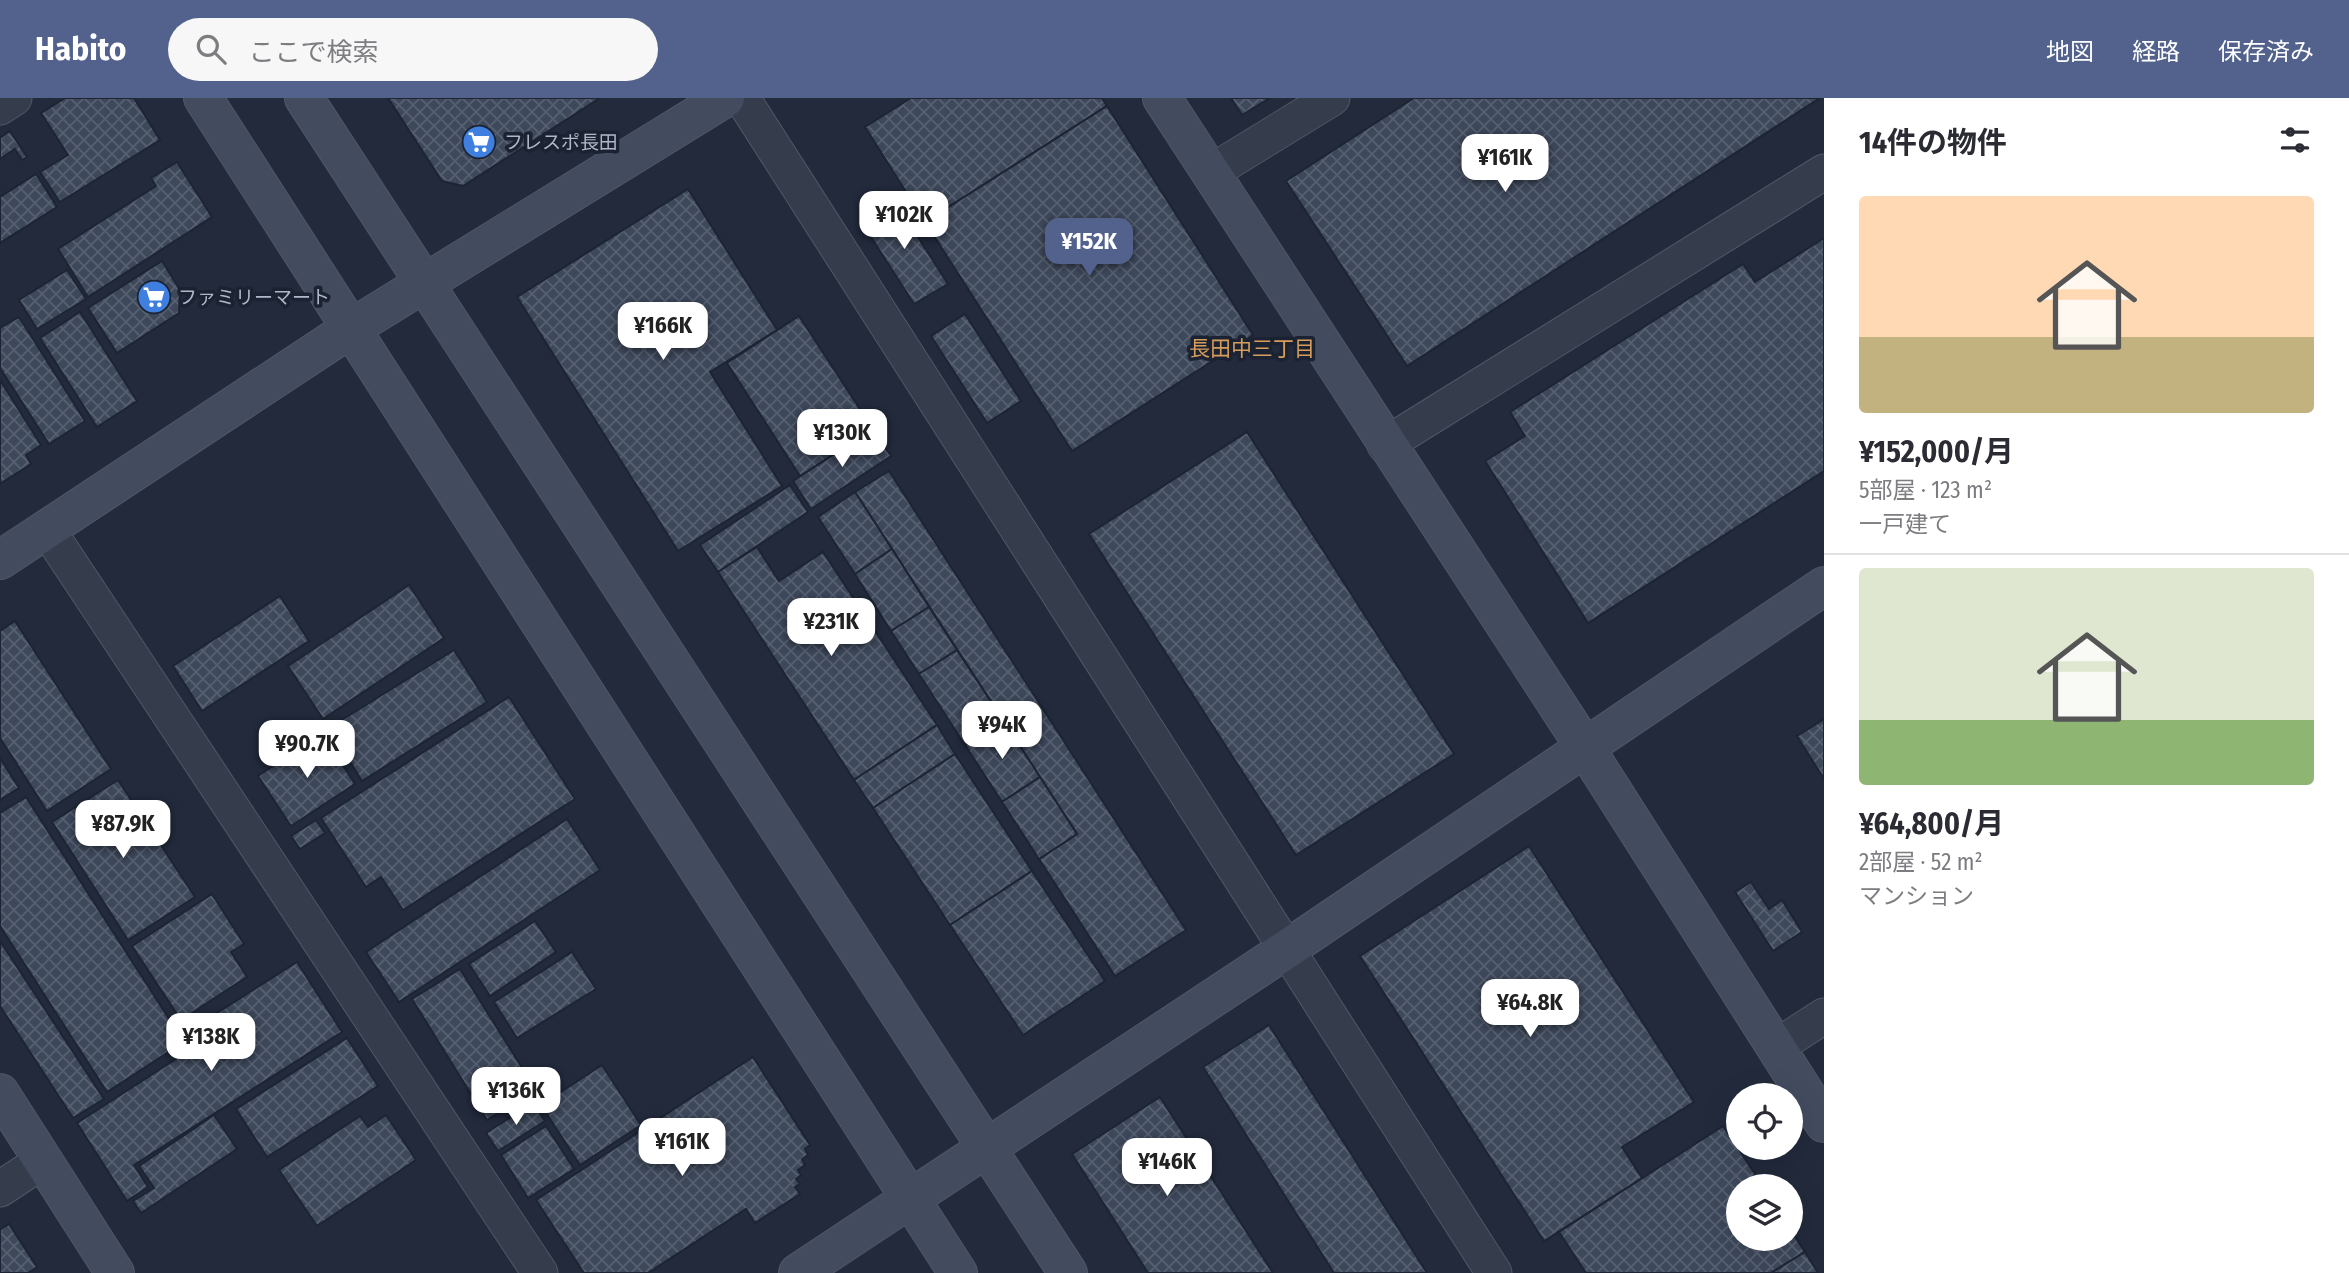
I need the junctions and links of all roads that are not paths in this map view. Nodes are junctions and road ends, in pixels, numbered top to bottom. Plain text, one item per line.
1 (14, 98) edge
2 (203, 98) edge
3 (304, 98) edge
4 (725, 98) edge
5 (742, 98) edge
6 (1162, 98) edge
7 (1332, 98) edge
8 (0, 107) edge
9 (1824, 172) edge
10 (1210, 173) junction
11 (424, 282) junction
12 (350, 328) junction
13 (1385, 445) junction
14 (47, 529) junction
15 (0, 560) edge
16 (1824, 586) edge
17 (1584, 746) junction
18 (1287, 949) junction
19 (1824, 1016) edge
20 (1776, 1047) junction
21 (0, 1093) edge
22 (1824, 1123) edge
23 (987, 1148) junction
24 (44, 1160) junction
25 (0, 1189) edge
26 (910, 1198) junction
27 (115, 1273) edge
28 (540, 1273) edge
29 (798, 1273) edge
30 (958, 1273) edge
31 (1068, 1273) edge
32 (1494, 1273) edge

1 - 8 street
2 - 12 street
3 - 11 street
4 - 11 street
5 - 18 street
6 - 10 street
7 - 10 street
9 - 13 street
10 - 13 street
11 - 12 street
11 - 23 street
12 - 14 street
12 - 26 street
13 - 17 street
14 - 15 street
14 - 28 street
16 - 17 street
17 - 18 street
17 - 20 street
18 - 23 street
18 - 32 street
19 - 20 street
20 - 22 street
21 - 24 street
23 - 26 street
23 - 31 street
24 - 25 street
24 - 27 street
26 - 29 street
26 - 30 street

